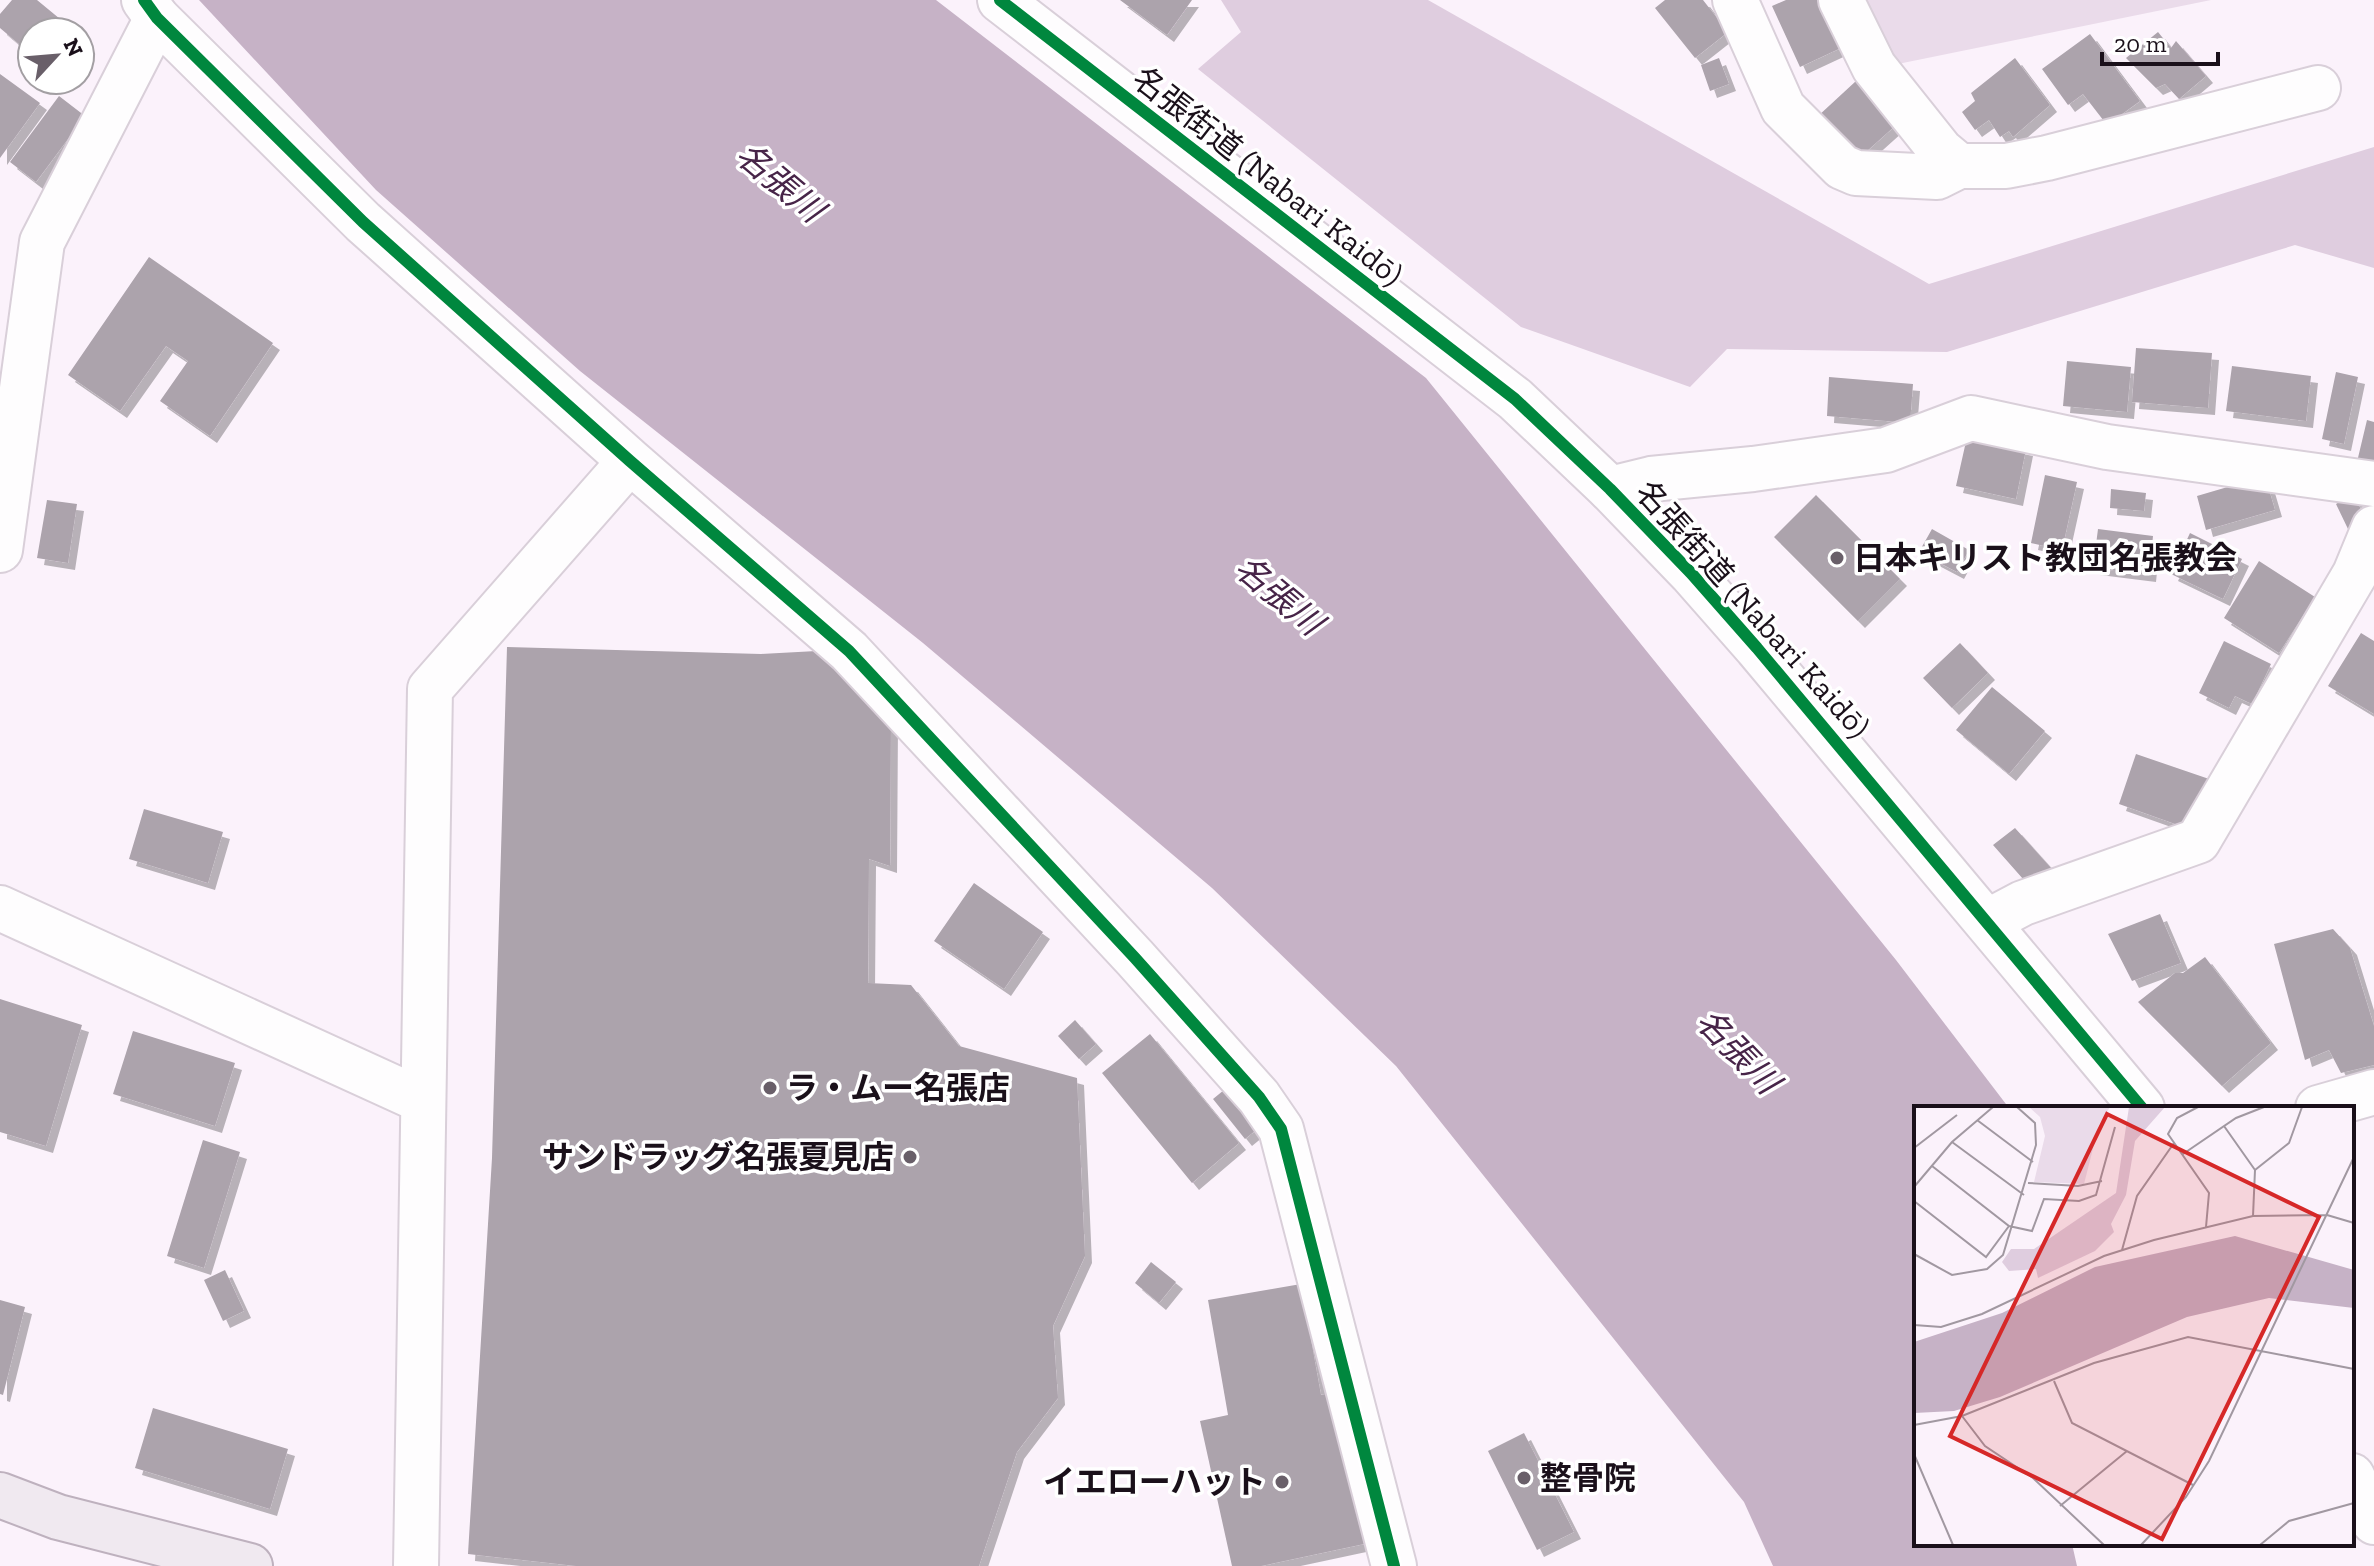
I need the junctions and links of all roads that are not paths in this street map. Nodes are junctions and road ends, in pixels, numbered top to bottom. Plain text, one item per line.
1 (1000, 0) edge
2 (1735, 0) edge
3 (1841, 0) edge
4 (150, 9) edge
5 (2318, 88) dead end
6 (1959, 166) junction
7 (630, 461) junction
8 (2374, 484) edge
9 (1610, 489) junction
10 (2374, 528) edge
11 (0, 550) edge
12 (2364, 579) edge
13 (0, 908) edge
14 (1989, 921) junction
15 (2374, 1092) edge
16 (423, 1101) junction
17 (2140, 1106) edge
18 (2325, 1106) edge
19 (2354, 1480) edge
20 (0, 1495) edge
21 (2374, 1522) edge
22 (250, 1566) edge
23 (416, 1566) edge
24 (1394, 1566) edge

1 - 9 street, 名張街道 (Nabari Kaidō)
2 - 6 street
3 - 6 street
4 - 7 street
4 - 11 street
5 - 6 street
7 - 16 street
7 - 24 street
8 - 9 street
9 - 14 street, 名張街道 (Nabari Kaidō)
10 - 12 street
12 - 14 street
13 - 16 street
14 - 17 street, 名張街道 (Nabari Kaidō)
15 - 18 street
16 - 23 street
19 - 21 street
20 - 22 highway

